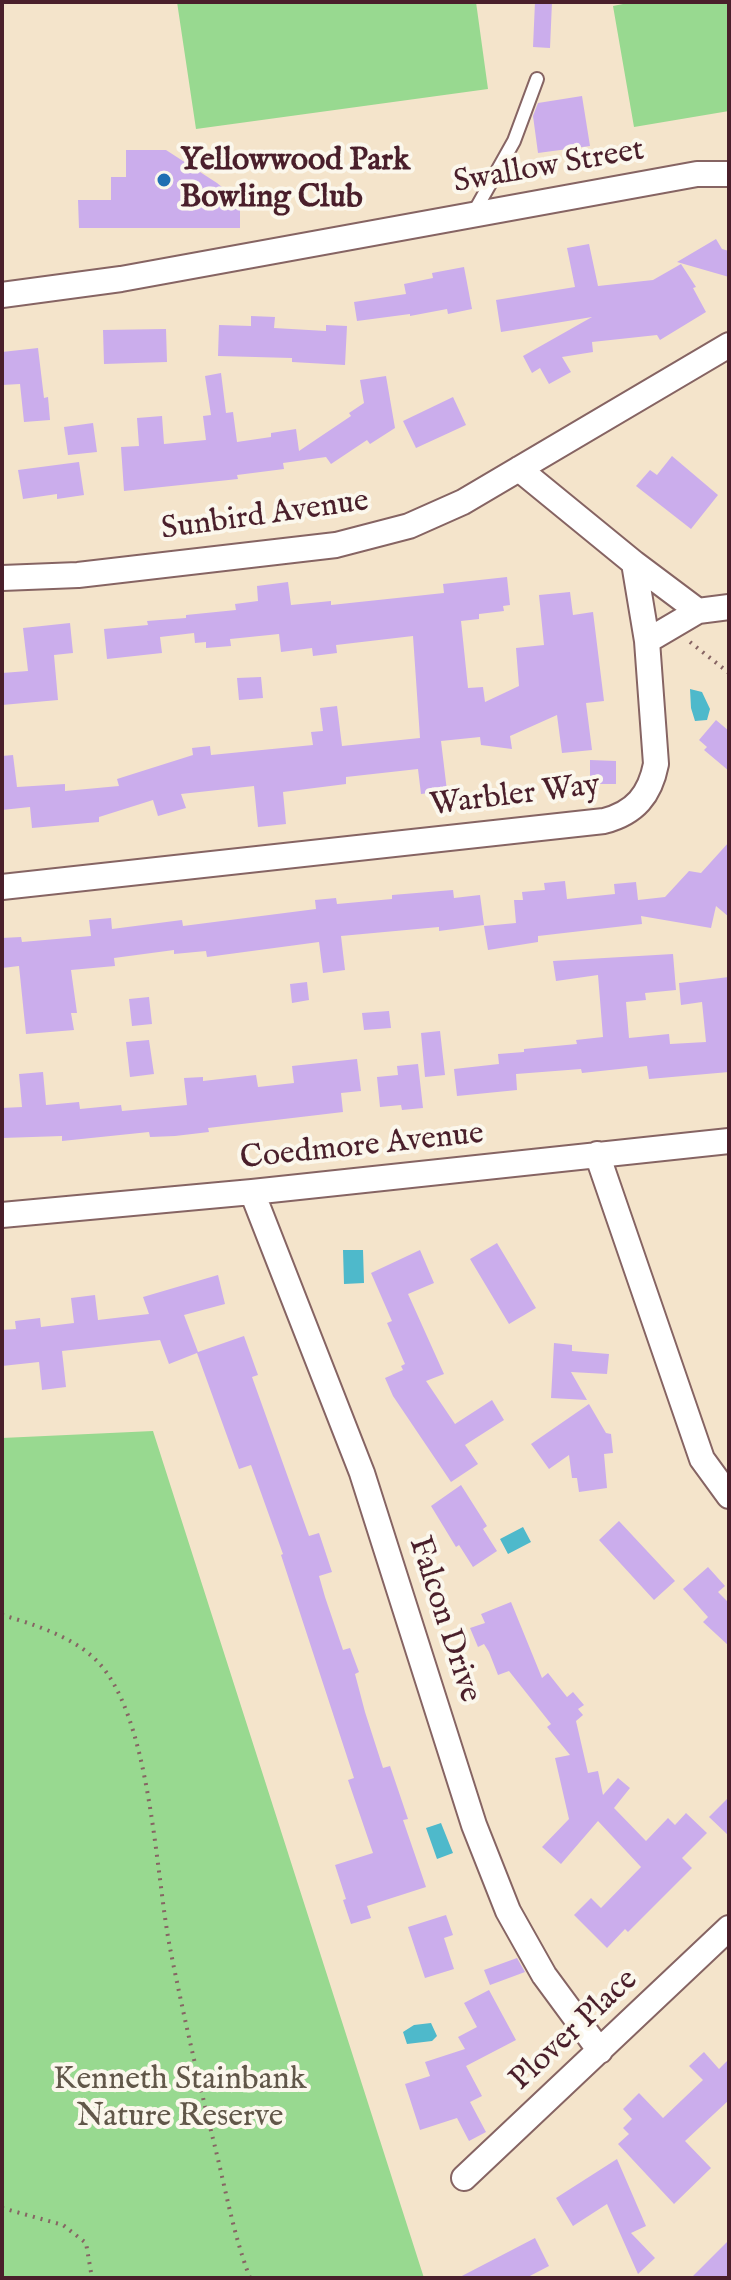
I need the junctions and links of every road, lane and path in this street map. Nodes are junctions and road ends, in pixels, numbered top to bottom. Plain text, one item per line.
1 (537, 79) dead end
2 (729, 174) edge
3 (473, 214) junction
4 (2, 295) edge
5 (729, 345) edge
6 (519, 469) junction
7 (634, 563) junction
8 (2, 578) edge
9 (729, 607) edge
10 (698, 611) junction
11 (672, 627) junction
12 (647, 641) junction
13 (729, 673) edge
14 (2, 887) edge
15 (729, 1141) edge
16 (597, 1154) junction
17 (252, 1192) junction
18 (2, 1215) edge
19 (729, 1496) edge
20 (2, 1615) edge
21 (729, 1928) edge
22 (600, 2051) junction
23 (464, 2178) dead end
24 (2, 2208) edge
25 (92, 2278) edge
26 (250, 2278) edge

1 - 3 lane
2 - 3 street, Swallow Street
3 - 4 street, Swallow Street
5 - 6 street, Sunbird Avenue
6 - 7 street
6 - 8 street, Sunbird Avenue
7 - 10 street
7 - 12 street, Warbler Way
9 - 10 street
10 - 11 street
11 - 12 street
11 - 13 path
12 - 14 street, Warbler Way
15 - 16 street, Coedmore Avenue
16 - 17 street, Coedmore Avenue
16 - 19 street
17 - 18 street, Coedmore Avenue
17 - 22 street, Falcon Drive
20 - 26 path
21 - 22 street, Plover Place
22 - 23 street, Plover Place
24 - 25 path

